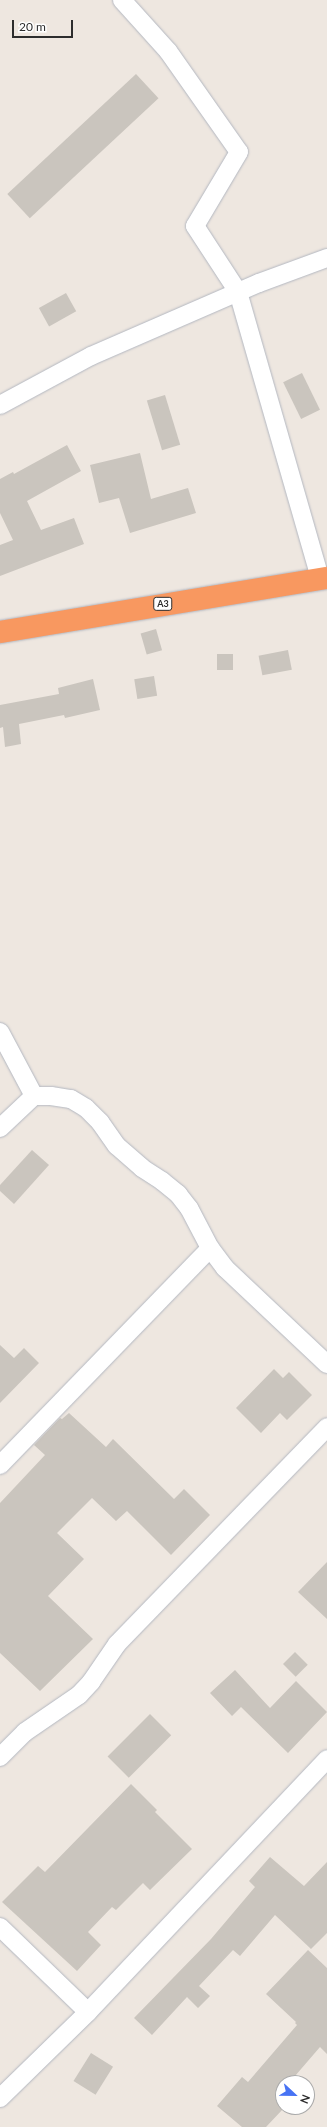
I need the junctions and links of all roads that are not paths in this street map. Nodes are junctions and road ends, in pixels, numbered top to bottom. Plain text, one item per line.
1 (122, 0) edge
2 (327, 258) edge
3 (238, 292) junction
4 (0, 405) edge
5 (324, 578) edge
6 (0, 632) edge
7 (0, 1032) edge
8 (34, 1096) junction
9 (0, 1128) edge
10 (210, 1248) junction
11 (327, 1364) edge
12 (327, 1427) edge
13 (0, 1464) edge
14 (0, 1757) edge
15 (327, 1759) edge
16 (327, 1778) edge
17 (306, 1781) junction
18 (0, 1927) edge
19 (88, 2012) junction
20 (0, 2098) edge

1 - 3 street
2 - 3 street
3 - 4 street
3 - 5 street
5 - 6 highway, A3
7 - 8 street
8 - 9 street
8 - 10 street
10 - 11 street
10 - 13 street
12 - 14 street
15 - 17 street
16 - 17 street
17 - 19 street
18 - 19 street
19 - 20 street

